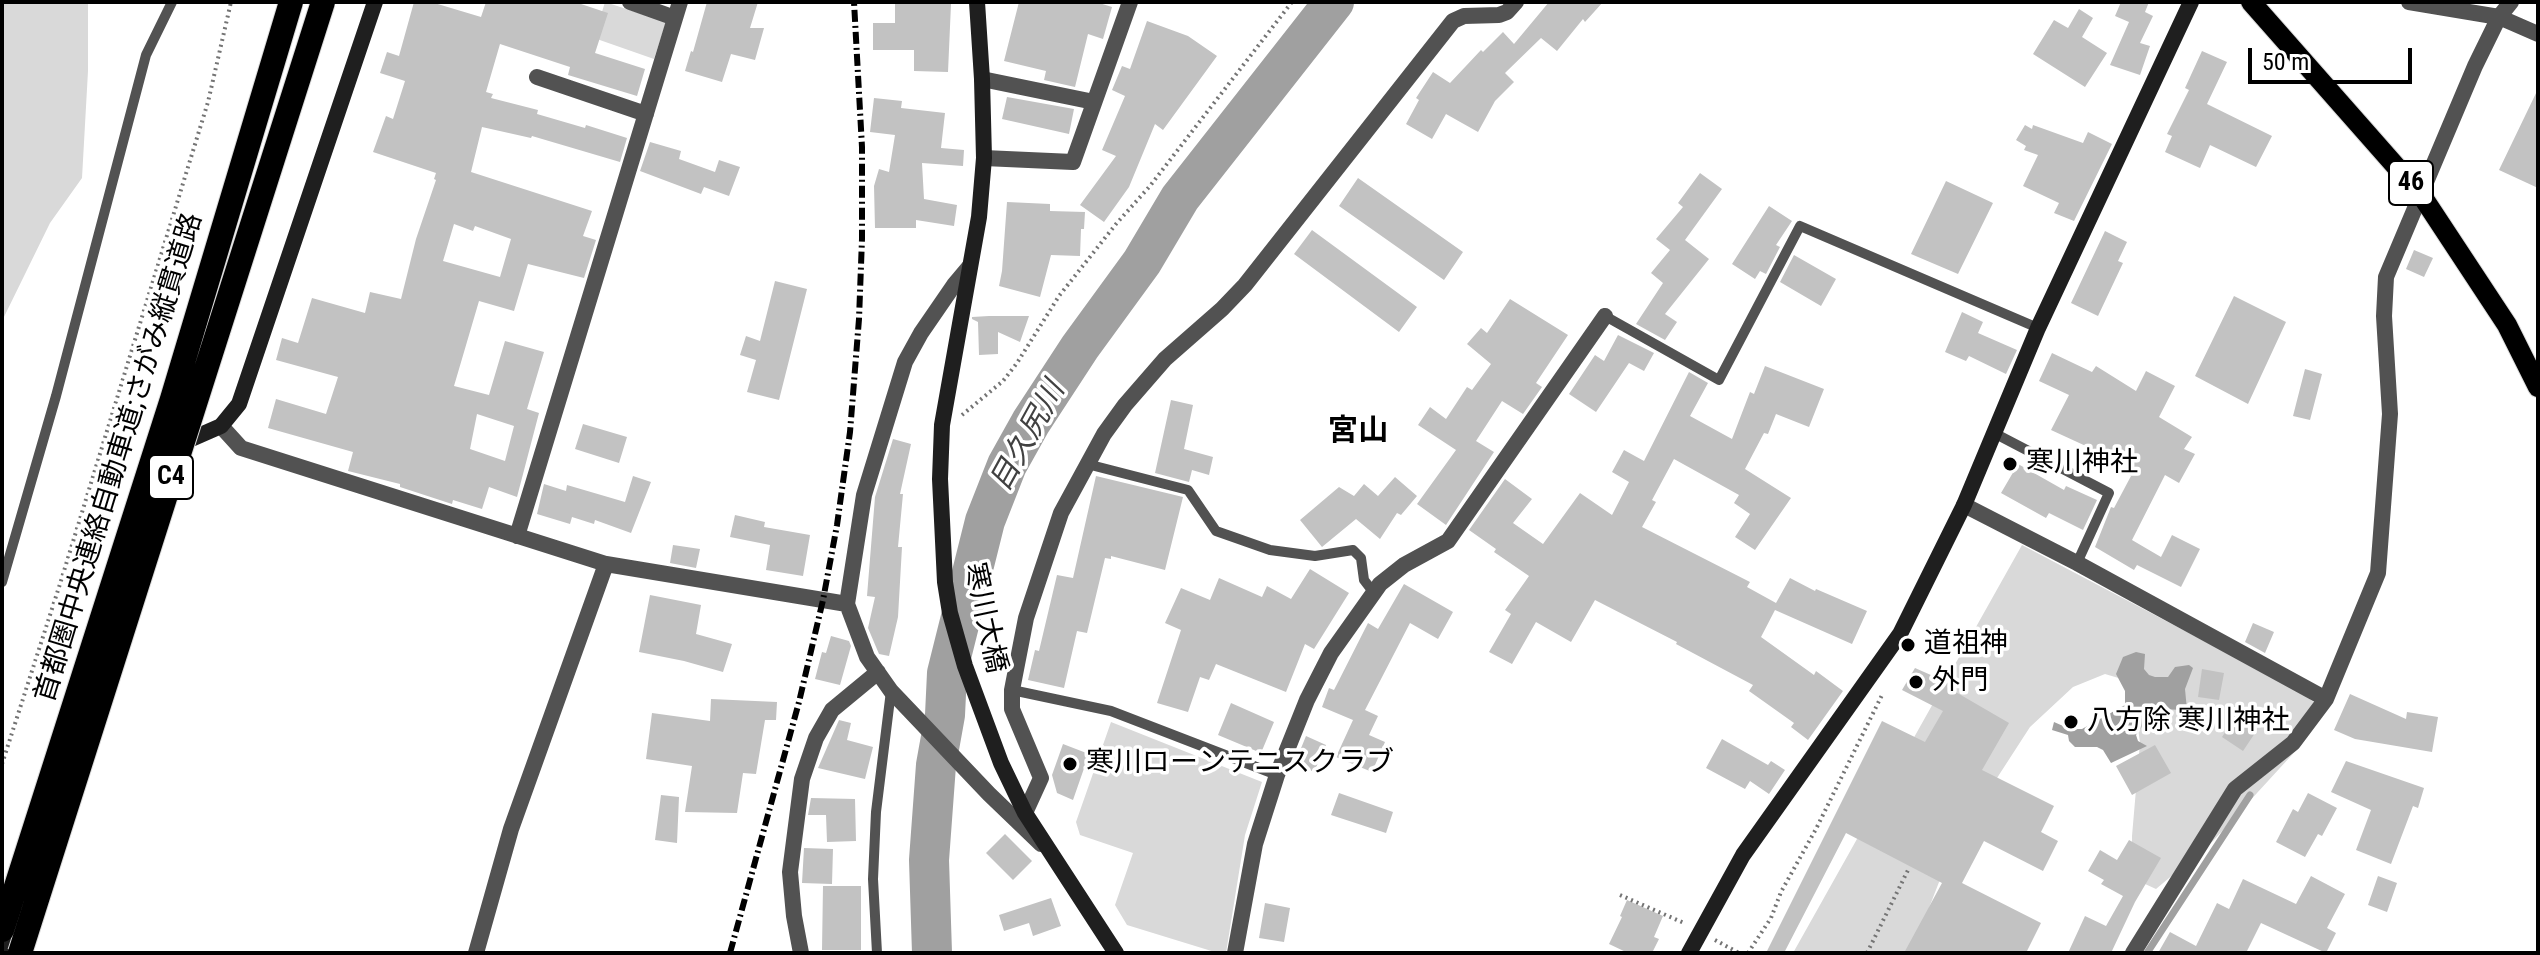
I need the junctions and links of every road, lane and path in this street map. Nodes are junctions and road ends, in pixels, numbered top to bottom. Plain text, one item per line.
1 (172, 2) edge
2 (231, 2) edge
3 (291, 2) edge
4 (323, 2) edge
5 (375, 2) edge
6 (630, 2) edge
7 (977, 2) edge
8 (1130, 2) edge
9 (1292, 2) edge
10 (1516, 2) edge
11 (2191, 2) edge
12 (2251, 2) edge
13 (2409, 2) edge
14 (2511, 2) edge
15 (678, 10) edge
16 (2499, 17) junction
17 (2538, 34) edge
18 (537, 77) dead end
19 (982, 79) junction
20 (1094, 102) junction
21 (646, 114) junction
22 (984, 158) junction
23 (2422, 196) junction
24 (970, 266) junction
25 (1605, 316) joint
26 (2038, 328) junction
27 (2538, 387) edge
28 (942, 425) junction
29 (221, 426) junction
30 (1994, 433) junction
31 (1087, 464) junction
32 (1964, 505) junction
33 (517, 536) junction
34 (2077, 563) junction
35 (606, 564) junction
36 (2, 582) edge
37 (1374, 593) junction
38 (847, 604) junction
39 (1879, 663) junction
40 (878, 672) junction
41 (1012, 690) junction
42 (894, 695) junction
43 (2326, 699) junction
44 (2, 764) edge
45 (1277, 775) junction
46 (1025, 813) junction
47 (1050, 851) junction
48 (1909, 868) dead end
49 (1620, 895) dead end
50 (1691, 927) dead end
51 (2, 930) edge
52 (1710, 937) dead end
53 (7, 953) edge
54 (20, 953) edge
55 (476, 953) edge
56 (801, 953) edge
57 (877, 953) edge
58 (1116, 953) edge
59 (1235, 953) edge
60 (1689, 953) edge
61 (1739, 953) edge
62 (1748, 953) edge
63 (1867, 953) edge
64 (2133, 953) edge

1 - 36 lane
2 - 44 path
3 - 51 highway, 首都圏中央連絡自動車道;さがみ縦貫道路 / C4, bridge
4 - 54 highway, 首都圏中央連絡自動車道;さがみ縦貫道路 / C4, bridge
5 - 29 street
6 - 15 street
7 - 19 street, 寒川大橋
8 - 20 street
9 - 28 path
10 - 31 street
11 - 26 street
12 - 23 main road, 46
13 - 16 street
14 - 16 street
15 - 21 street
16 - 17 street
16 - 23 street
18 - 21 street
19 - 20 street
19 - 22 street, 寒川大橋
20 - 22 street
21 - 33 street
22 - 24 street, 寒川大橋
23 - 27 main road, 46
23 - 43 street
24 - 28 street, 寒川大橋
24 - 38 street
25 - 26 lane
25 - 37 street
26 - 30 street
28 - 46 street, 寒川大橋
29 - 33 street
29 - 53 street
30 - 32 street
30 - 34 lane
31 - 37 lane
31 - 41 street
32 - 34 street
32 - 39 street
33 - 35 street
34 - 43 street
35 - 38 street
35 - 55 street
37 - 45 street
38 - 40 street
39 - 60 street
39 - 62 path
40 - 42 street
40 - 56 street
41 - 45 lane
41 - 46 street
42 - 47 street
42 - 57 lane
43 - 64 street
45 - 59 street
46 - 47 street, 寒川大橋
47 - 58 street, 寒川大橋
48 - 63 path
49 - 50 path
52 - 61 path

